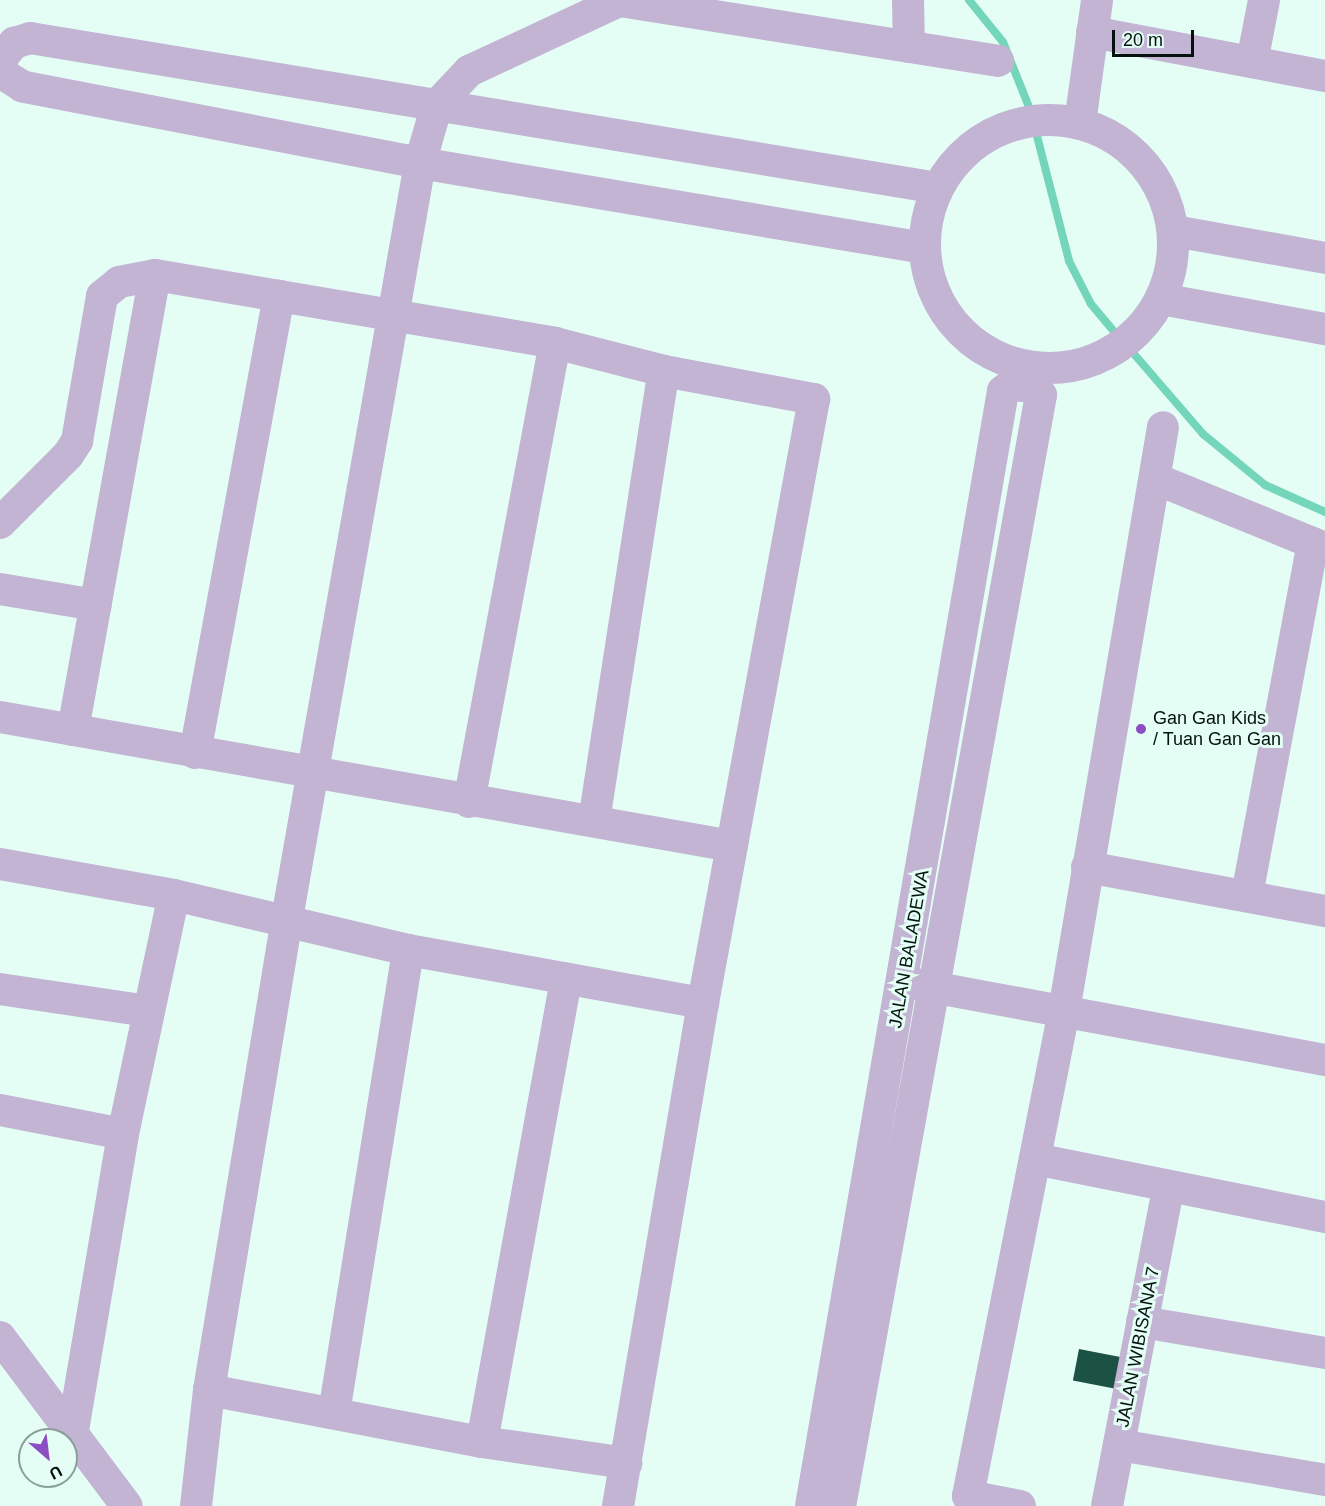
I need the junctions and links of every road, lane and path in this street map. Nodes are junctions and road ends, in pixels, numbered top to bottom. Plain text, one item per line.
1 (621, 0) edge
2 (908, 0) edge
3 (1097, 0) edge
4 (1264, 0) edge
5 (792, 14) edge
6 (1092, 32) junction
7 (909, 46) junction
8 (1, 59) edge
9 (998, 61) dead end
10 (1252, 62) junction
11 (1325, 76) edge
12 (437, 105) junction
13 (1080, 123) junction
14 (420, 163) junction
15 (938, 188) junction
16 (1174, 231) junction
17 (924, 248) junction
18 (1325, 258) edge
19 (155, 275) junction
20 (279, 296) junction
21 (1161, 299) junction
22 (394, 314) junction
23 (1325, 329) edge
24 (555, 343) junction
25 (664, 371) junction
26 (1163, 427) dead end
27 (1156, 478) junction
28 (0, 523) edge
29 (1319, 545) edge
30 (0, 589) edge
31 (96, 605) junction
32 (0, 717) edge
33 (73, 730) junction
34 (195, 753) junction
35 (315, 772) junction
36 (469, 802) junction
37 (594, 821) junction
38 (732, 846) junction
39 (0, 864) edge
40 (1087, 867) junction
41 (174, 895) junction
42 (1247, 895) junction
43 (1325, 911) edge
44 (286, 924) junction
45 (408, 950) junction
46 (566, 979) junction
47 (917, 984) junction
48 (0, 988) edge
49 (703, 1003) junction
50 (148, 1011) junction
51 (1064, 1011) junction
52 (1325, 1060) edge
53 (0, 1110) edge
54 (123, 1134) junction
55 (1035, 1160) junction
56 (1168, 1189) junction
57 (1325, 1217) edge
58 (1142, 1322) junction
59 (0, 1336) edge
60 (1325, 1353) edge
61 (209, 1390) junction
62 (334, 1413) junction
63 (66, 1428) edge
64 (73, 1428) edge
65 (482, 1442) junction
66 (78, 1444) edge
67 (1119, 1445) junction
68 (626, 1463) junction
69 (1325, 1480) edge
70 (127, 1506) edge
71 (196, 1506) edge
72 (618, 1506) edge
73 (811, 1506) edge
74 (840, 1506) edge
75 (1020, 1506) edge
76 (1107, 1506) edge

1 - 5 street
1 - 12 street
2 - 7 street
3 - 6 street
4 - 10 street
5 - 7 street
6 - 10 street
6 - 13 street
7 - 9 street
8 - 12 street
8 - 14 street
10 - 11 street
12 - 14 street
12 - 15 street
13 - 15 street
13 - 16 street
14 - 17 street
14 - 22 street
15 - 17 street
16 - 18 street
16 - 21 street
17 - 21 street
19 - 20 street
19 - 28 street
19 - 31 street
20 - 22 street
20 - 34 street
21 - 23 street
22 - 24 street
22 - 35 street
24 - 25 street
24 - 36 street
25 - 37 street
25 - 38 street
26 - 27 street
27 - 29 street
27 - 40 street
29 - 42 street
30 - 31 street
31 - 33 street
32 - 33 street
33 - 34 street
34 - 35 street
35 - 36 street
35 - 44 street
36 - 37 street
37 - 38 street
38 - 49 street
39 - 41 street
40 - 42 street
40 - 51 street
41 - 44 street
41 - 50 street
42 - 43 street
44 - 45 street
44 - 61 street
45 - 46 street
45 - 62 street
46 - 49 street
46 - 65 street
47 - 47 street, JALAN BALADEWA
47 - 51 street
47 - 73 street, JALAN BALADEWA
47 - 74 street, JALAN BALADEWA
48 - 50 street
49 - 68 street
50 - 54 street
51 - 52 street
51 - 55 street
53 - 54 street
54 - 64 street
55 - 56 street
55 - 75 street
56 - 57 street
56 - 58 street, JALAN WIBISANA 7
58 - 60 street
58 - 67 street, JALAN WIBISANA 7
59 - 63 street
61 - 62 street
61 - 71 street
62 - 65 street
65 - 68 street
66 - 70 street
67 - 69 street
67 - 76 street, JALAN WIBISANA 7
68 - 72 street

